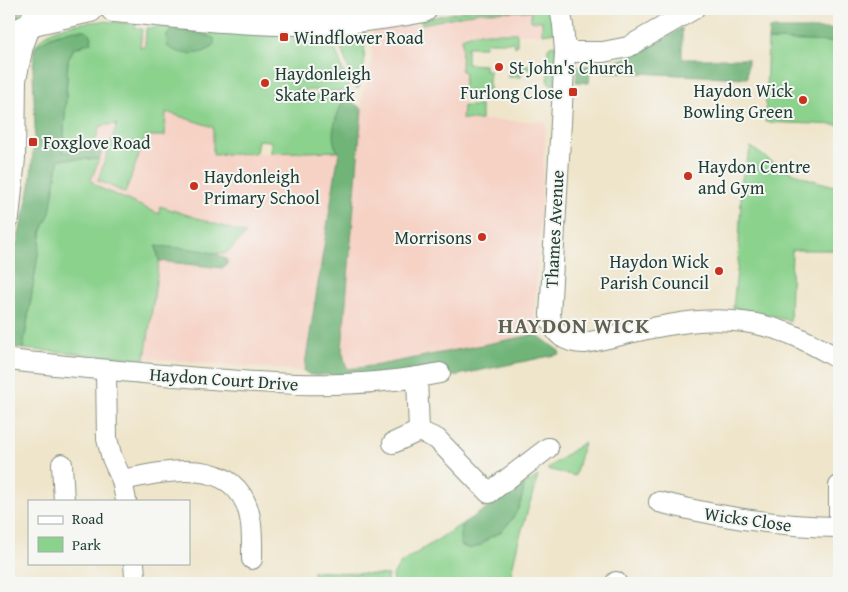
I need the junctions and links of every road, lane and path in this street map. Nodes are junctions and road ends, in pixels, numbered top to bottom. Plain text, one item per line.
1 (90, 9) edge
2 (114, 9) edge
3 (560, 9) edge
4 (694, 9) edge
5 (416, 10) edge
6 (27, 22) edge
7 (565, 52) junction
8 (9, 60) edge
9 (16, 80) junction
10 (9, 218) edge
11 (839, 359) edge
12 (9, 360) edge
13 (106, 370) junction
14 (440, 373) dead end
15 (417, 378) junction
16 (419, 431) junction
17 (393, 442) dead end
18 (548, 448) dead end
19 (62, 464) dead end
20 (122, 480) junction
21 (839, 486) edge
22 (64, 500) edge
23 (124, 500) edge
24 (659, 502) dead end
25 (839, 527) edge
26 (252, 559) dead end

1 - 6 main road
2 - 5 main road
3 - 7 street, Thames Avenue
4 - 7 street
6 - 9 street
7 - 11 street, Thames Avenue
8 - 9 street
9 - 10 street
12 - 13 street, Haydon Court Drive
13 - 15 street, Haydon Court Drive
13 - 20 street
14 - 15 street, Haydon Court Drive
15 - 16 street
16 - 17 street
16 - 18 street
19 - 22 street
20 - 23 street
20 - 26 street
21 - 25 street, Wicks Close
24 - 25 street, Wicks Close

